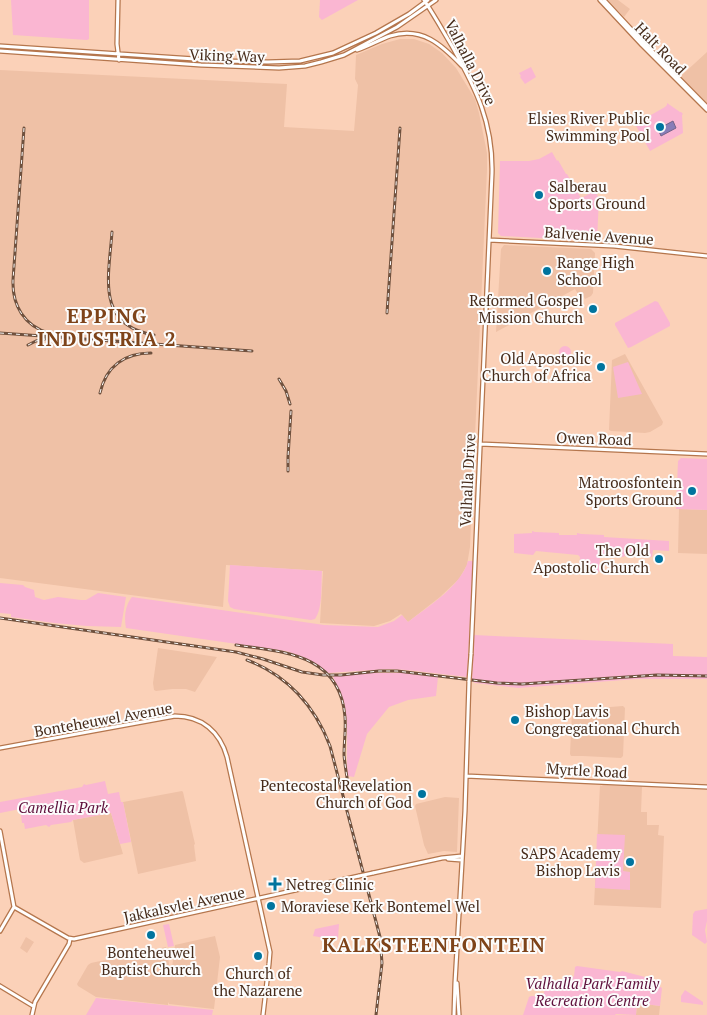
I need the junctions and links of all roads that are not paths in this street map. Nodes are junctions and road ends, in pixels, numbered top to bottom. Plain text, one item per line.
1 (118, 0) edge
2 (436, 0) edge
3 (602, 0) edge
4 (426, 1) edge
5 (428, 6) junction
6 (0, 46) edge
7 (0, 51) edge
8 (117, 54) junction
9 (344, 55) junction
10 (117, 60) junction
11 (468, 75) junction
12 (707, 107) edge
13 (707, 110) edge
14 (489, 240) junction
15 (707, 256) edge
16 (480, 444) junction
17 (707, 454) edge
18 (0, 748) edge
19 (466, 776) junction
20 (707, 787) edge
21 (0, 830) edge
22 (462, 858) junction
23 (258, 899) junction
24 (14, 907) junction
25 (0, 931) edge
26 (70, 939) junction
27 (456, 974) junction
28 (0, 986) edge
29 (36, 1000) junction
30 (26, 1001) junction
31 (33, 1006) junction
32 (32, 1015) edge
33 (263, 1015) edge
34 (454, 1015) edge
35 (459, 1015) edge

1 - 8 street
2 - 5 street, Viking Way
3 - 12 street, Halt Road
3 - 13 street, Halt Road
4 - 5 street, Valhalla Drive
4 - 8 street, Viking Way
5 - 9 street, Viking Way
5 - 11 street, Valhalla Drive
6 - 8 street, Viking Way
7 - 10 street, Viking Way
8 - 10 street
9 - 10 street, Viking Way
9 - 11 street
11 - 14 street, Valhalla Drive
14 - 15 street, Balvenie Avenue
14 - 16 street, Valhalla Drive
16 - 17 street, Owen Road
16 - 19 street, Valhalla Drive, bridge
18 - 23 street, Bonteheuwel Avenue
19 - 20 street, Myrtle Road
19 - 22 street, Valhalla Drive
21 - 24 street
22 - 23 street, Jakkalsvlei Avenue, bridge
22 - 27 street, Valhalla Drive
23 - 26 street, Jakkalsvlei Avenue
23 - 33 street, Bonteheuwel Avenue
24 - 25 street
24 - 26 street
26 - 29 street
27 - 34 street, Valhalla Drive
27 - 35 street, Valhalla Drive
28 - 30 street
29 - 30 street
29 - 31 street
30 - 31 street
31 - 32 street

